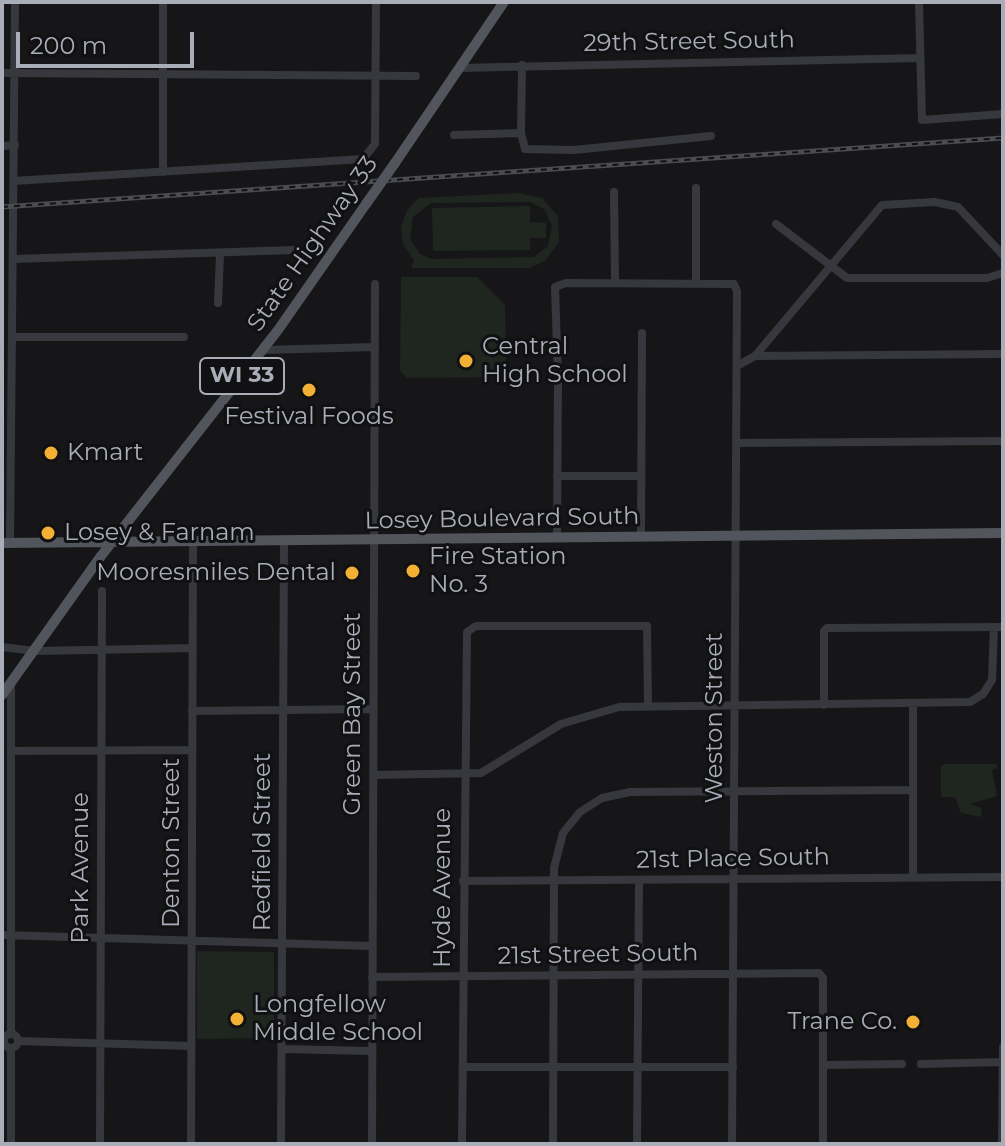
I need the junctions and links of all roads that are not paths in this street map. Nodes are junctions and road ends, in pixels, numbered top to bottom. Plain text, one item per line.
1 (15, 2) edge
2 (163, 2) edge
3 (376, 2) edge
4 (504, 2) edge
5 (919, 2) edge
6 (920, 58) junction
7 (522, 65) junction
8 (459, 68) junction
9 (2, 73) edge
10 (15, 74) junction
11 (163, 75) junction
12 (374, 76) junction
13 (416, 76) dead end
14 (1003, 114) edge
15 (521, 133) junction
16 (454, 135) dead end
17 (711, 136) dead end
18 (15, 145) junction
19 (2, 146) edge
20 (163, 172) junction
21 (14, 181) junction
22 (696, 188) dead end
23 (614, 192) dead end
24 (776, 224) dead end
25 (13, 230) junction
26 (2, 231) edge
27 (295, 250) dead end
28 (220, 255) junction
29 (1003, 255) edge
30 (13, 259) junction
31 (829, 267) junction
32 (1003, 273) edge
33 (696, 282) junction
34 (615, 283) junction
35 (375, 284) dead end
36 (218, 303) dead end
37 (2, 328) edge
38 (13, 333) junction
39 (642, 333) dead end
40 (184, 337) dead end
41 (375, 347) junction
42 (263, 350) junction
43 (1003, 354) edge
44 (755, 356) junction
45 (737, 366) junction
46 (7, 435) edge
47 (1003, 441) edge
48 (736, 443) junction
49 (557, 476) junction
50 (641, 476) junction
51 (1003, 533) edge
52 (736, 536) junction
53 (641, 537) junction
54 (557, 538) junction
55 (374, 540) junction
56 (284, 541) junction
57 (6, 543) edge
58 (193, 543) junction
59 (110, 544) junction
60 (102, 591) dead end
61 (999, 627) edge
62 (2, 647) edge
63 (193, 648) junction
64 (102, 649) junction
65 (35, 651) junction
66 (11, 683) junction
67 (2, 695) edge
68 (735, 705) junction
69 (824, 705) junction
70 (913, 705) junction
71 (648, 706) junction
72 (373, 709) junction
73 (284, 710) junction
74 (192, 711) junction
75 (192, 750) junction
76 (11, 751) junction
77 (101, 751) junction
78 (464, 774) junction
79 (373, 775) junction
80 (913, 790) junction
81 (734, 792) junction
82 (913, 876) junction
83 (1003, 877) edge
84 (734, 880) junction
85 (463, 881) junction
86 (554, 881) junction
87 (639, 881) junction
88 (7, 935) edge
89 (102, 938) junction
90 (192, 942) junction
91 (282, 944) junction
92 (372, 946) junction
93 (733, 973) junction
94 (638, 974) junction
95 (553, 975) junction
96 (372, 977) junction
97 (463, 977) junction
98 (9, 1041) edge
99 (101, 1044) junction
100 (191, 1046) junction
101 (1003, 1047) edge
102 (282, 1049) junction
103 (372, 1051) junction
104 (1003, 1062) edge
105 (902, 1064) dead end
106 (921, 1064) dead end
107 (823, 1065) junction
108 (463, 1067) junction
109 (638, 1067) junction
110 (733, 1067) junction
111 (553, 1068) junction
112 (11, 1144) edge
113 (100, 1144) edge
114 (191, 1144) edge
115 (281, 1144) edge
116 (372, 1144) edge
117 (462, 1144) edge
118 (553, 1144) edge
119 (637, 1144) edge
120 (732, 1144) edge
121 (823, 1144) edge
122 (1002, 1144) edge

1 - 10 street
2 - 11 street
3 - 12 street
4 - 8 main road, State Highway 33 / WI 33
5 - 6 street
6 - 7 street, 29th Street South
6 - 14 street
7 - 8 street, 29th Street South
7 - 15 street
8 - 42 main road, State Highway 33 / WI 33, bridge
9 - 10 street
10 - 11 street
10 - 18 street
11 - 12 street
11 - 20 street
12 - 13 street
12 - 20 street
15 - 16 street
15 - 17 street
18 - 19 street
18 - 21 street
20 - 21 street
21 - 25 street
22 - 33 street
23 - 34 street
24 - 31 street
25 - 26 street
25 - 30 street
27 - 28 street
28 - 30 street
28 - 36 street
29 - 31 street
30 - 38 street
31 - 32 street
31 - 44 street
33 - 34 street
33 - 45 street, Weston Street
34 - 49 street
35 - 41 street, Green Bay Street
37 - 38 street
38 - 40 street
38 - 46 street
39 - 50 street
41 - 42 street
41 - 55 street, Green Bay Street
42 - 59 main road, State Highway 33 / WI 33
43 - 44 street
44 - 45 street
45 - 48 street, Weston Street
46 - 57 street
47 - 48 street
48 - 52 street, Weston Street
49 - 50 street
49 - 54 street
50 - 53 street
51 - 52 main road, Losey Boulevard South
52 - 53 main road, Losey Boulevard South
52 - 68 street, Weston Street
53 - 54 main road, Losey Boulevard South
54 - 55 main road, Losey Boulevard South
55 - 56 main road, Losey Boulevard South
55 - 72 street, Green Bay Street
56 - 58 main road, Losey Boulevard South
56 - 73 street, Redfield Street
57 - 59 main road, Losey Boulevard South
58 - 59 main road, Losey Boulevard South
58 - 63 street, Denton Street
59 - 65 main road, State Highway 33 / WI 33
60 - 64 street, Park Avenue
61 - 69 street
61 - 70 street
62 - 65 street
63 - 64 street
63 - 74 street, Denton Street
64 - 65 street
64 - 77 street, Park Avenue
65 - 66 main road, State Highway 33 / WI 33
66 - 67 main road, State Highway 33 / WI 33
66 - 76 street
68 - 69 street
68 - 71 street
68 - 81 street, Weston Street
69 - 70 street
70 - 80 street
71 - 78 street
71 - 78 street, Hyde Avenue
72 - 73 street
72 - 79 street, Green Bay Street
73 - 74 street
73 - 91 street, Redfield Street
74 - 75 street, Denton Street
75 - 77 street
75 - 90 street, Denton Street
76 - 77 street
76 - 88 street
77 - 89 street, Park Avenue
78 - 79 street
78 - 85 street, Hyde Avenue
79 - 92 street, Green Bay Street
80 - 81 street
80 - 82 street
81 - 84 street, Weston Street
81 - 86 street
82 - 83 street, 21st Place South
82 - 84 street, 21st Place South
84 - 87 street, 21st Place South
84 - 93 street, Weston Street
85 - 86 street, 21st Place South
85 - 97 street, Hyde Avenue
86 - 87 street, 21st Place South
86 - 95 street
87 - 94 street
88 - 89 street
88 - 98 street
89 - 90 street
89 - 99 street, Park Avenue
90 - 91 street
90 - 100 street, Denton Street
91 - 92 street
91 - 102 street, Redfield Street
92 - 96 street, Green Bay Street
93 - 94 street, 21st Street South
93 - 107 street, 21st Street South
93 - 110 street, Weston Street
94 - 95 street, 21st Street South
94 - 109 street
95 - 97 street, 21st Street South
95 - 111 street
96 - 97 street, 21st Street South
96 - 103 street, Green Bay Street
97 - 108 street, Hyde Avenue
98 - 99 street
98 - 112 street
99 - 100 street
99 - 113 street, Park Avenue
100 - 114 street, Denton Street
101 - 104 street
102 - 103 street
102 - 115 street, Redfield Street
103 - 116 street, Green Bay Street
104 - 106 street
104 - 122 street
105 - 107 street
107 - 121 street
108 - 111 street
108 - 117 street, Hyde Avenue
109 - 110 street
109 - 111 street
109 - 119 street
110 - 120 street, Weston Street
111 - 118 street

